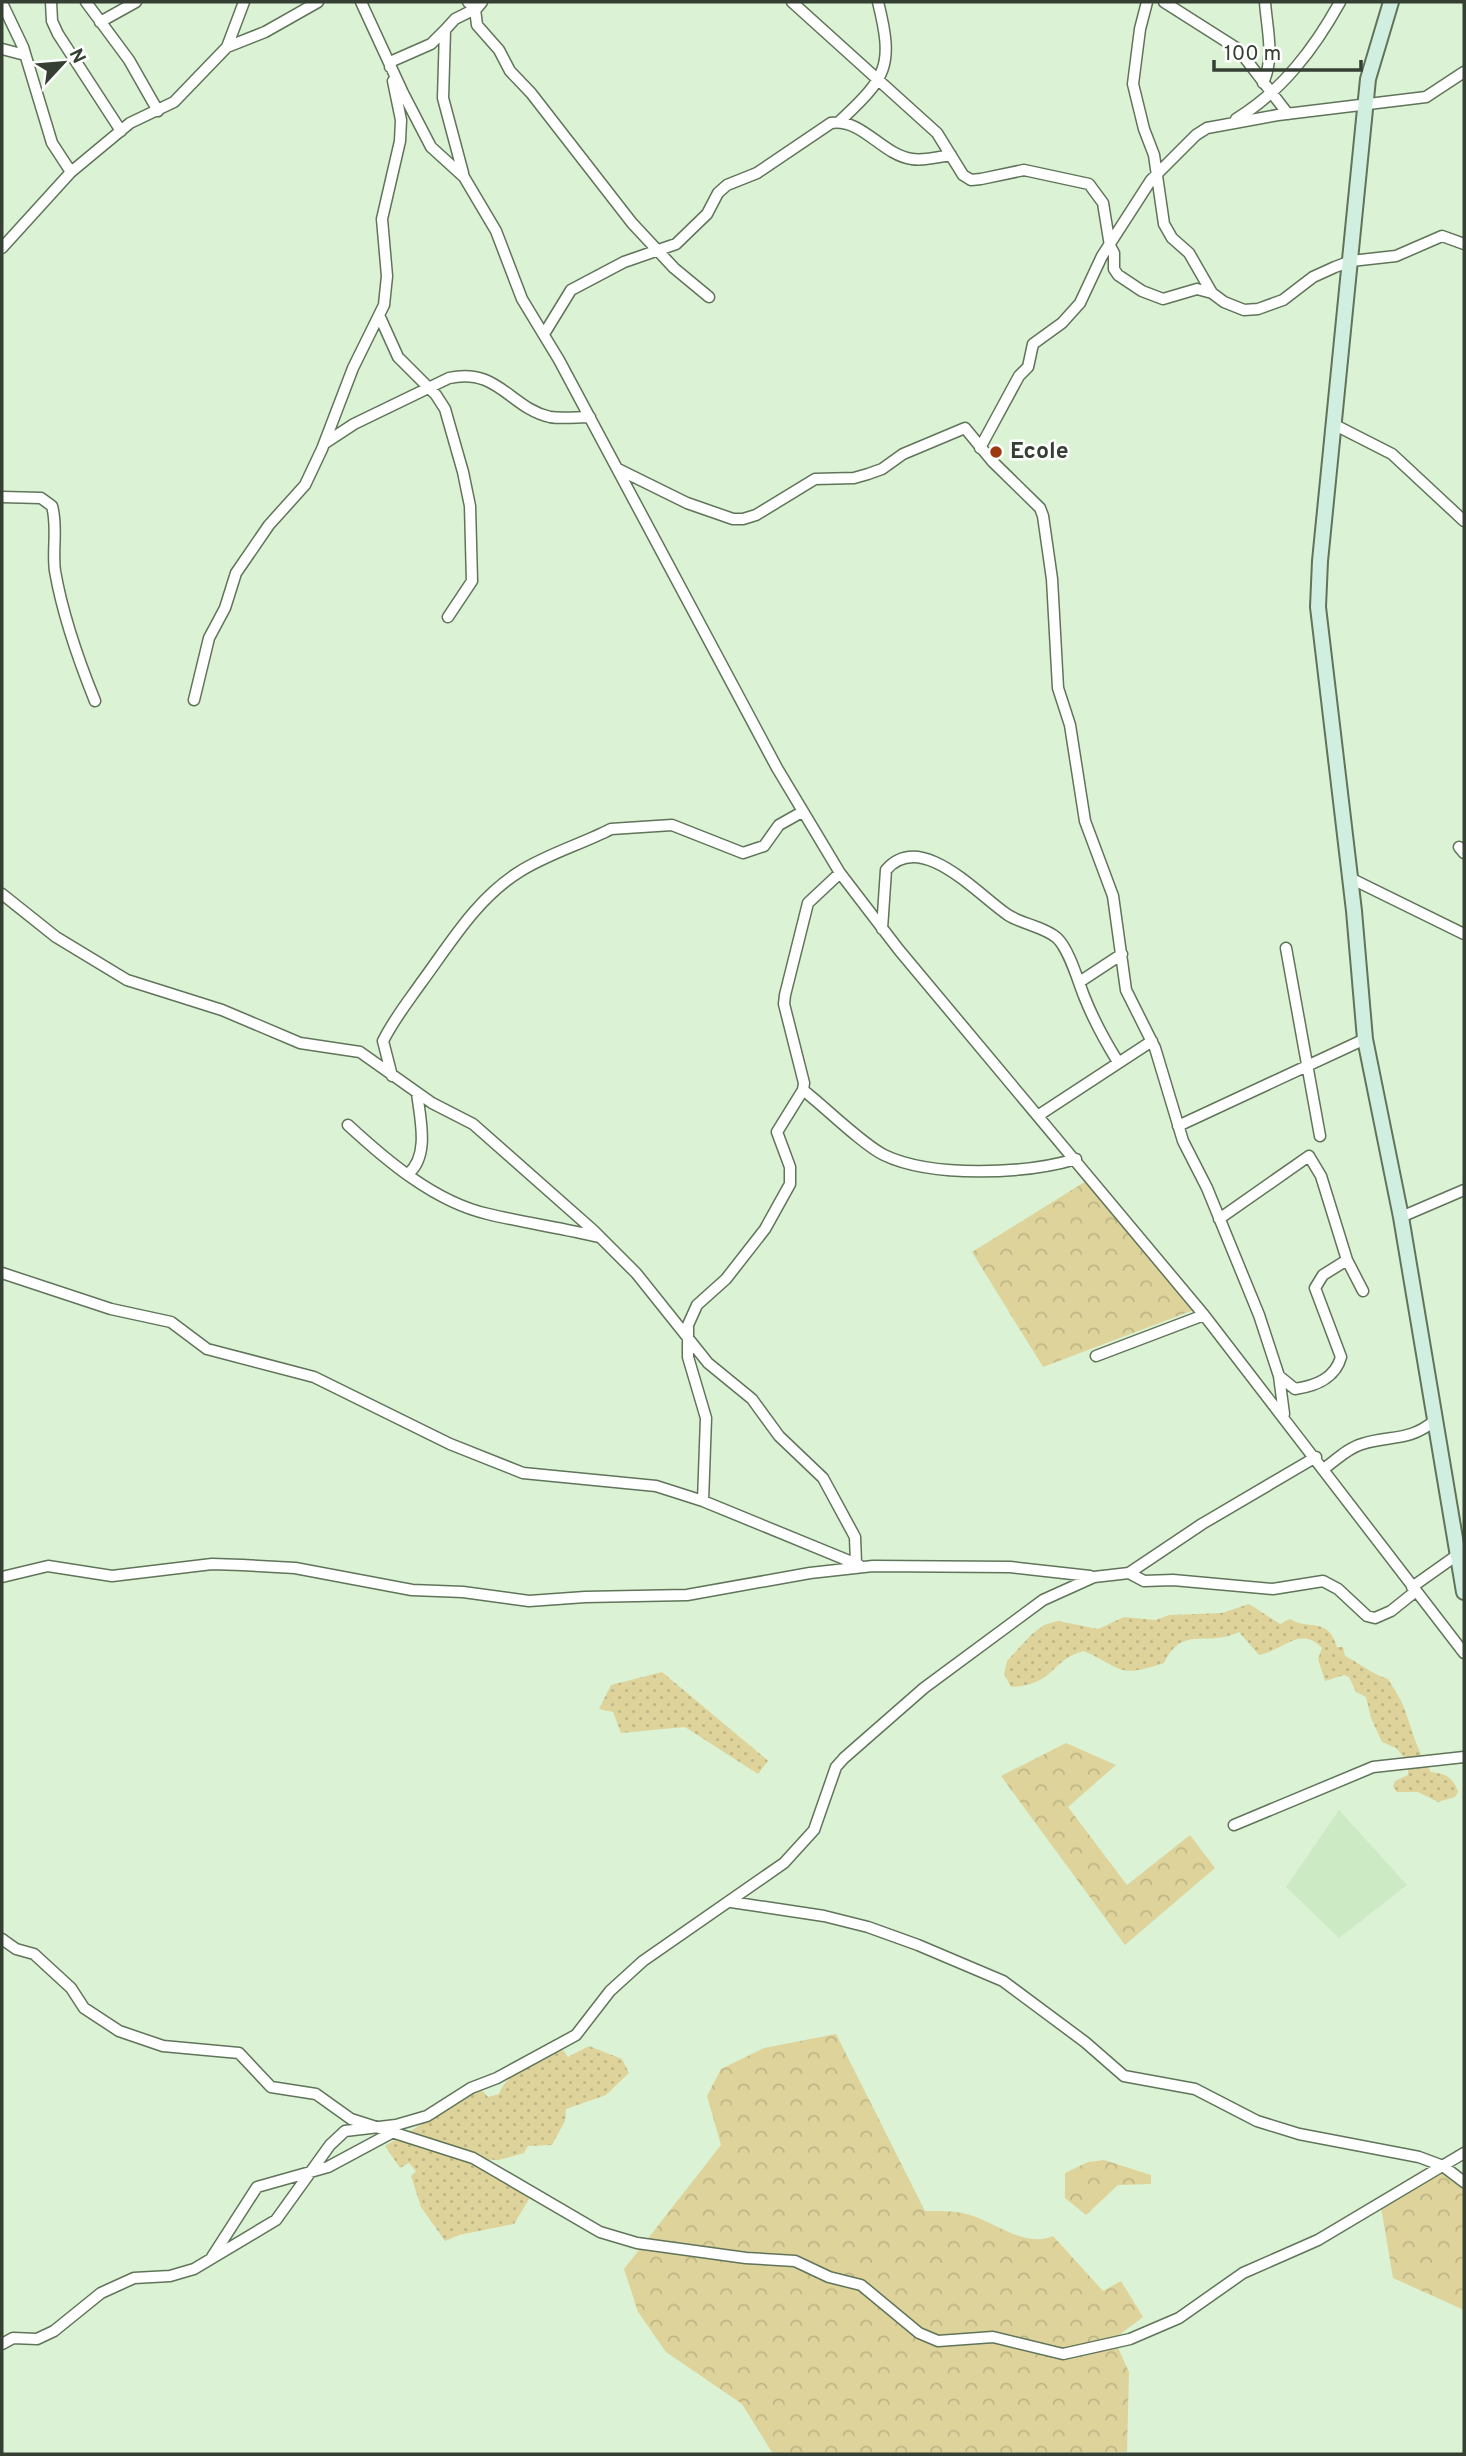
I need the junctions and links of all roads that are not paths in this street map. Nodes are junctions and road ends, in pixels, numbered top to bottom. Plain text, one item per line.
1 (51, 2) edge
2 (86, 2) edge
3 (136, 2) edge
4 (244, 2) edge
5 (318, 2) edge
6 (361, 2) edge
7 (792, 2) edge
8 (878, 2) edge
9 (1147, 2) edge
10 (1164, 2) edge
11 (1265, 2) edge
12 (1339, 2) edge
13 (1391, 2) edge
14 (2, 3) edge
15 (475, 4) edge
16 (100, 22) junction
17 (445, 30) junction
18 (227, 47) junction
19 (2, 49) edge
20 (25, 55) junction
21 (390, 62) junction
22 (1464, 72) edge
23 (879, 81) junction
24 (1263, 83) junction
25 (1272, 93) junction
26 (1366, 104) junction
27 (158, 111) junction
28 (1288, 114) junction
29 (840, 121) junction
30 (1229, 123) junction
31 (121, 131) junction
32 (951, 155) junction
33 (71, 172) junction
34 (1157, 173) junction
35 (464, 177) junction
36 (1464, 244) edge
37 (1110, 246) junction
38 (2, 248) edge
39 (657, 250) junction
40 (1351, 261) junction
41 (1212, 293) junction
42 (709, 298) dead end
43 (379, 315) junction
44 (544, 334) junction
45 (430, 389) junction
46 (590, 417) junction
47 (1335, 425) junction
48 (324, 443) junction
49 (980, 448) junction
50 (618, 469) junction
51 (2, 497) edge
52 (1464, 521) edge
53 (448, 617) dead end
54 (194, 700) dead end
55 (95, 701) dead end
56 (802, 812) junction
57 (840, 873) junction
58 (1350, 878) junction
59 (2, 894) edge
60 (882, 929) junction
61 (1464, 934) edge
62 (1286, 948) dead end
63 (1122, 954) junction
64 (1081, 981) junction
65 (1365, 1039) junction
66 (1152, 1041) junction
67 (1118, 1062) junction
68 (1306, 1064) junction
69 (392, 1076) junction
70 (803, 1090) junction
71 (417, 1093) junction
72 (1039, 1115) junction
73 (348, 1125) dead end
74 (1178, 1126) junction
75 (1320, 1136) dead end
76 (1076, 1159) junction
77 (408, 1174) junction
78 (1464, 1190) edge
79 (1401, 1217) junction
80 (1219, 1219) junction
81 (600, 1237) junction
82 (1348, 1260) junction
83 (2, 1273) edge
84 (1363, 1291) dead end
85 (1204, 1315) junction
86 (688, 1339) junction
87 (1096, 1356) dead end
88 (1279, 1377) junction
89 (1284, 1416) junction
90 (1434, 1421) junction
91 (1316, 1457) junction
92 (1325, 1468) junction
93 (703, 1501) junction
94 (1461, 1553) edge
95 (859, 1565) junction
96 (1129, 1573) junction
97 (2, 1577) edge
98 (1094, 1577) junction
99 (1414, 1589) junction
100 (1464, 1592) edge
101 (1464, 1653) edge
102 (1464, 1757) edge
103 (1234, 1825) dead end
104 (731, 1902) junction
105 (2, 1939) edge
106 (427, 2116) junction
107 (379, 2126) junction
108 (390, 2133) junction
109 (1464, 2153) edge
110 (1443, 2166) junction
111 (313, 2171) junction
112 (1464, 2182) edge
113 (210, 2259) junction
114 (2, 2344) edge

1 - 31 street
2 - 16 street
3 - 16 street
4 - 18 street
5 - 18 street
6 - 21 street
7 - 23 street
8 - 23 street
9 - 34 street
10 - 24 street
11 - 24 street
12 - 25 street
13 - 26 street
14 - 20 street
15 - 17 street
15 - 39 street
16 - 27 street
17 - 21 street
17 - 35 street
18 - 27 street
19 - 20 street
20 - 33 street
21 - 35 street
21 - 43 street
22 - 26 street
23 - 29 street
23 - 32 street
24 - 25 street
25 - 28 street
25 - 30 street
26 - 28 street
26 - 40 street
27 - 31 street
28 - 30 street
29 - 32 street
29 - 39 street
30 - 34 street
31 - 33 street
32 - 37 street
33 - 38 street
34 - 37 street
34 - 41 street
35 - 44 street
36 - 40 street
37 - 41 street
37 - 49 street
39 - 42 street
39 - 44 street
40 - 41 street
40 - 47 street
43 - 45 street
43 - 48 street
44 - 46 street
45 - 46 street
45 - 48 street
45 - 53 street
46 - 50 street
47 - 52 street
47 - 58 street
48 - 54 street
49 - 50 street
49 - 63 street
50 - 56 street
51 - 55 street
56 - 57 street
56 - 69 street
57 - 60 street
57 - 70 street
58 - 61 street
58 - 65 street
59 - 69 street
60 - 64 street
60 - 72 street
62 - 68 street
63 - 64 street
63 - 66 street
64 - 67 street
65 - 68 street
65 - 79 street
66 - 67 street
66 - 74 street
67 - 72 street
68 - 74 street
68 - 75 street
69 - 71 street
70 - 76 street
70 - 86 street
71 - 77 street
71 - 81 street
72 - 76 street
73 - 77 street
74 - 80 street
76 - 85 street
77 - 81 street
78 - 79 street
79 - 90 street
80 - 82 street
80 - 88 street
81 - 86 street
82 - 84 street
82 - 88 street
83 - 93 street
85 - 87 street
85 - 89 street
86 - 93 street
86 - 95 street
88 - 89 street
89 - 91 street
90 - 92 street
90 - 94 street
91 - 92 street
91 - 96 street
92 - 99 street
93 - 95 street
94 - 99 street
94 - 100 street
95 - 97 street
95 - 98 street
96 - 98 street
96 - 99 street
98 - 104 street
99 - 101 street
102 - 103 street
104 - 106 street
104 - 110 street
105 - 107 street
106 - 107 street
106 - 108 street
107 - 108 street
107 - 111 street
108 - 110 street
108 - 111 street
109 - 110 street
110 - 112 street
111 - 113 street
111 - 113 street
113 - 114 street

